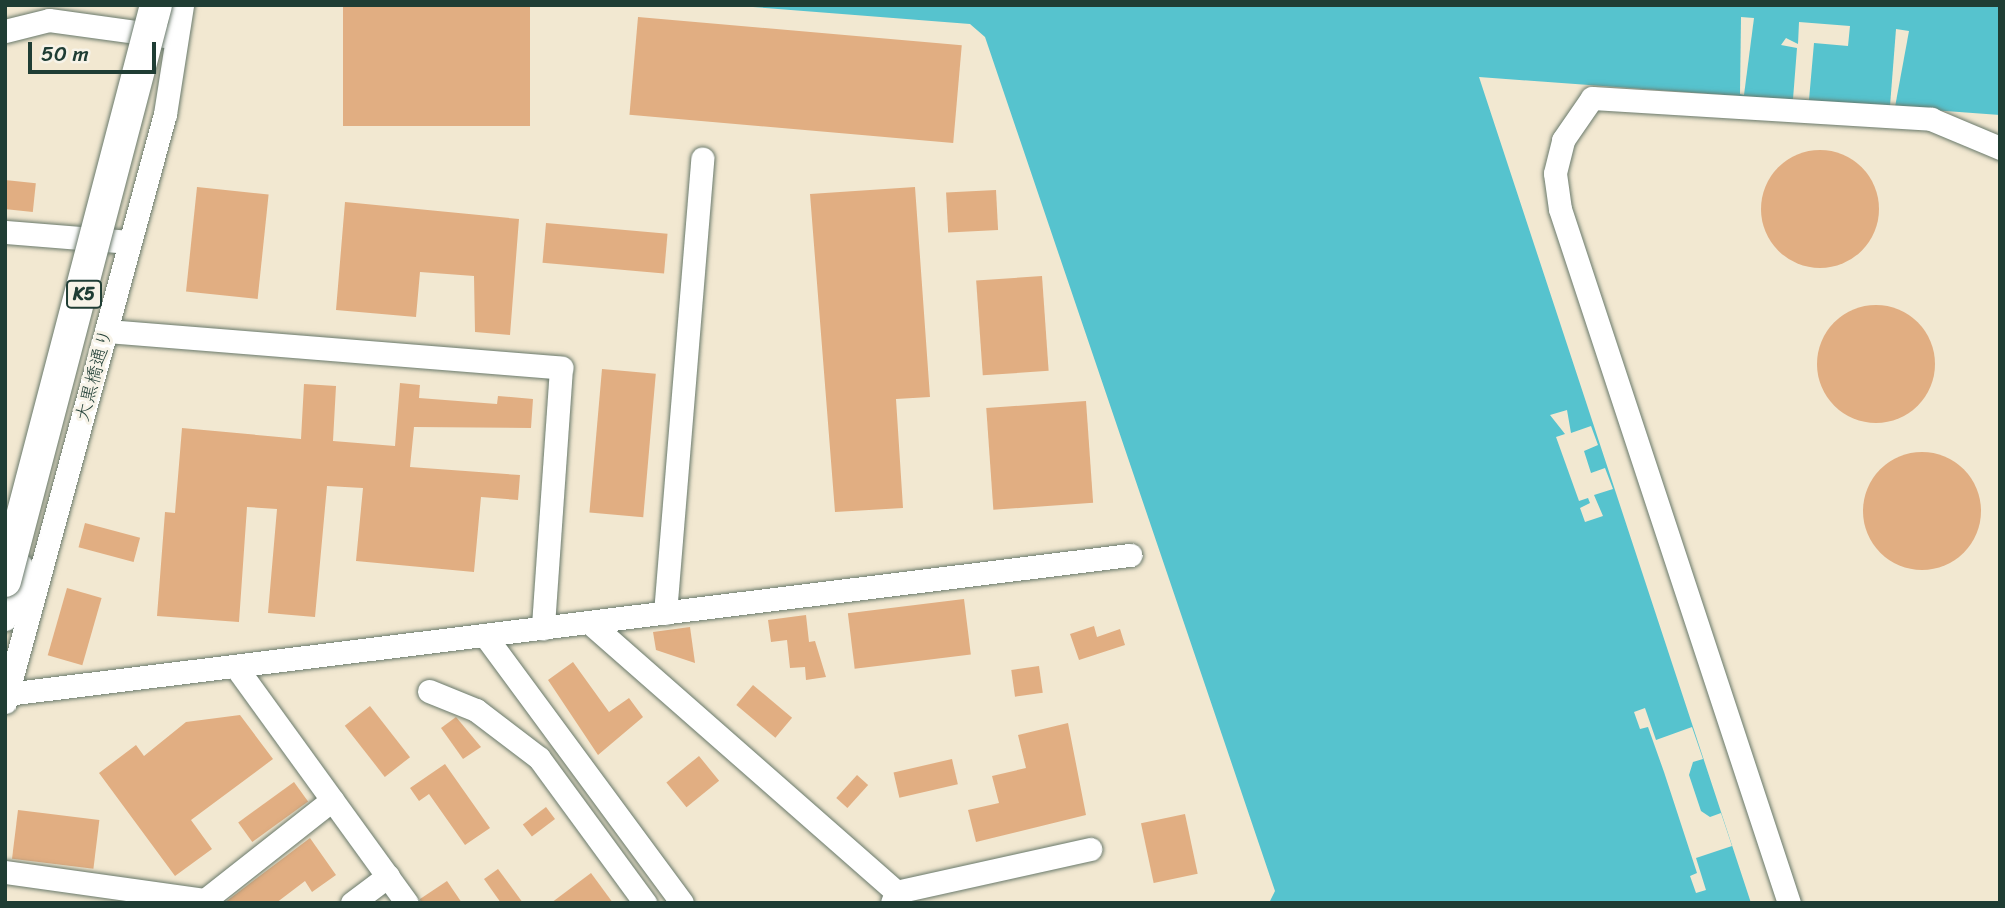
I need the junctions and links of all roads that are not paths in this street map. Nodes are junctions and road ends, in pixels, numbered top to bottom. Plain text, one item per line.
1 (147, 5) edge
2 (164, 5) edge
3 (182, 5) edge
4 (164, 26) edge
5 (5, 31) edge
6 (2000, 148) edge
7 (702, 159) dead end
8 (5, 232) edge
9 (104, 240) junction
10 (128, 242) junction
11 (106, 331) junction
12 (1130, 555) dead end
13 (15, 567) edge
14 (665, 613) junction
15 (5, 619) edge
16 (589, 622) junction
17 (543, 628) junction
18 (486, 637) junction
19 (236, 667) junction
20 (429, 691) dead end
21 (6, 698) edge
22 (332, 800) junction
23 (1090, 849) dead end
24 (5, 872) edge
25 (387, 876) junction
26 (894, 897) edge
27 (352, 903) edge
28 (407, 903) edge
29 (645, 903) edge
30 (682, 903) edge
31 (1789, 903) edge

1 - 13 highway, K5
2 - 4 street, 大黒橋通り
3 - 4 street, 大黒橋通り
4 - 5 street
4 - 9 street, 大黒橋通り
4 - 10 street, 大黒橋通り
4 - 13 highway, K5, bridge
6 - 31 street
7 - 14 street
8 - 9 street
9 - 10 street
9 - 13 street, 大黒橋通り
10 - 11 street, 大黒橋通り
11 - 13 street, 大黒橋通り
11 - 17 street
12 - 14 street
13 - 15 street, 大黒橋通り
13 - 21 street, 大黒橋通り
14 - 16 street
16 - 17 street
16 - 26 street
17 - 18 street
18 - 19 street
18 - 30 street
19 - 21 street
19 - 22 street
20 - 29 street
22 - 24 street
22 - 25 street
23 - 26 street
25 - 27 street
25 - 28 street

